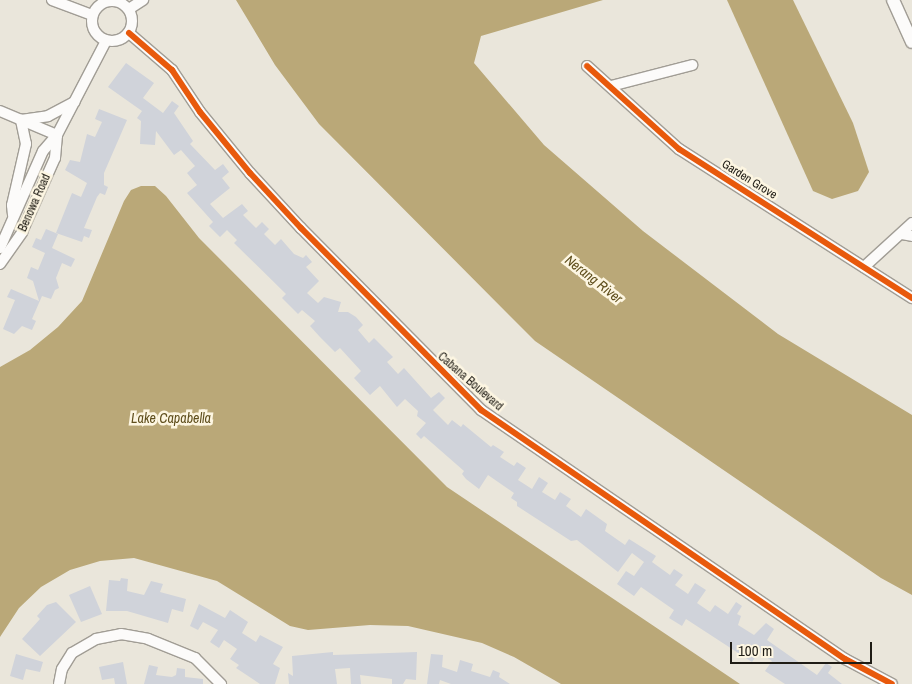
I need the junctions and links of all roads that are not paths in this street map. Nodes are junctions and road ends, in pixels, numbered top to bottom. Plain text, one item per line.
1 (52, 0) edge
2 (108, 0) edge
3 (143, 0) edge
4 (893, 0) edge
5 (129, 9) junction
6 (92, 15) junction
7 (129, 33) junction
8 (106, 41) junction
9 (912, 42) edge
10 (692, 65) dead end
11 (587, 66) dead end
12 (611, 86) junction
13 (74, 102) junction
14 (0, 111) edge
15 (21, 120) junction
16 (57, 135) junction
17 (13, 215) junction
18 (912, 223) edge
19 (907, 235) edge
20 (0, 248) edge
21 (0, 264) edge
22 (864, 267) junction
23 (912, 298) edge
24 (59, 684) edge
25 (221, 684) edge
26 (892, 684) edge

1 - 6 street
2 - 5 street
2 - 6 street
3 - 5 street
4 - 9 street
5 - 7 street
6 - 8 street
7 - 8 street
7 - 26 street, Cabana Boulevard
8 - 13 street, Benowa Road
10 - 12 street
11 - 12 street, Garden Grove
12 - 22 street, Garden Grove
13 - 15 street
13 - 16 street, Benowa Road
14 - 15 street
15 - 16 street
15 - 17 street
16 - 17 street, Benowa Road
16 - 21 street, Benowa Road
17 - 20 street, Benowa Road
18 - 19 street
19 - 22 street
22 - 23 street, Garden Grove
24 - 25 street

